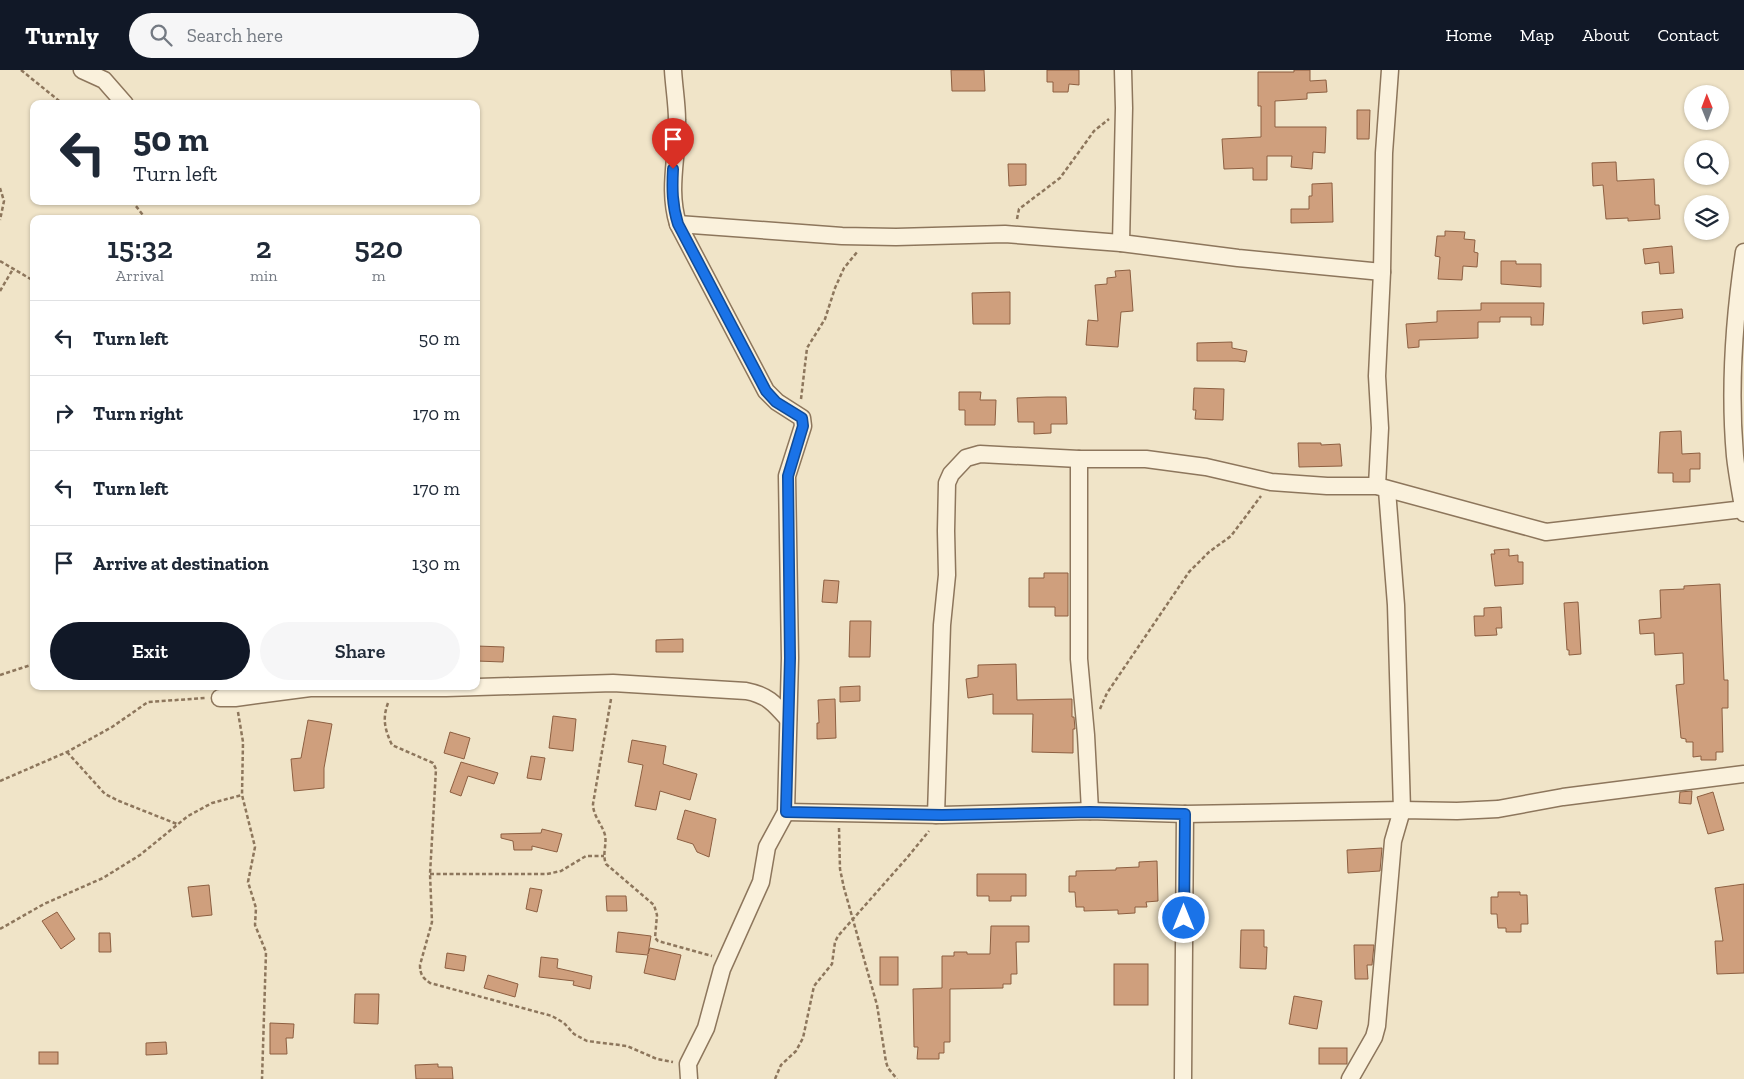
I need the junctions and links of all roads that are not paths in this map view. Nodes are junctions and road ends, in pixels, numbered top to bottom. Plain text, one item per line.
1 (82, 70) edge
2 (673, 70) edge
3 (1123, 70) edge
4 (1390, 70) edge
5 (122, 100) edge
6 (678, 224) junction
7 (1121, 243) junction
8 (1744, 252) edge
9 (1382, 272) junction
10 (1079, 459) junction
11 (1382, 488) junction
12 (1744, 509) edge
13 (1744, 513) edge
14 (480, 687) edge
15 (294, 690) edge
16 (228, 698) road end
17 (788, 719) junction
18 (1744, 774) edge
19 (1402, 810) junction
20 (786, 812) junction
21 (1090, 812) junction
22 (1185, 814) junction
23 (939, 815) junction
24 (689, 1072) edge
25 (1184, 1079) edge
26 (1350, 1079) edge

1 - 5 street
2 - 6 street
3 - 7 street
4 - 9 street
6 - 7 street
6 - 17 street
7 - 9 street
8 - 12 street
9 - 11 street
10 - 11 street
10 - 21 street
10 - 23 street
11 - 12 street
11 - 19 street
12 - 13 street
14 - 17 street
15 - 16 street
17 - 20 street
18 - 19 street
19 - 22 street
19 - 26 street
20 - 23 street
20 - 24 street
21 - 22 street
21 - 23 street
22 - 25 street

